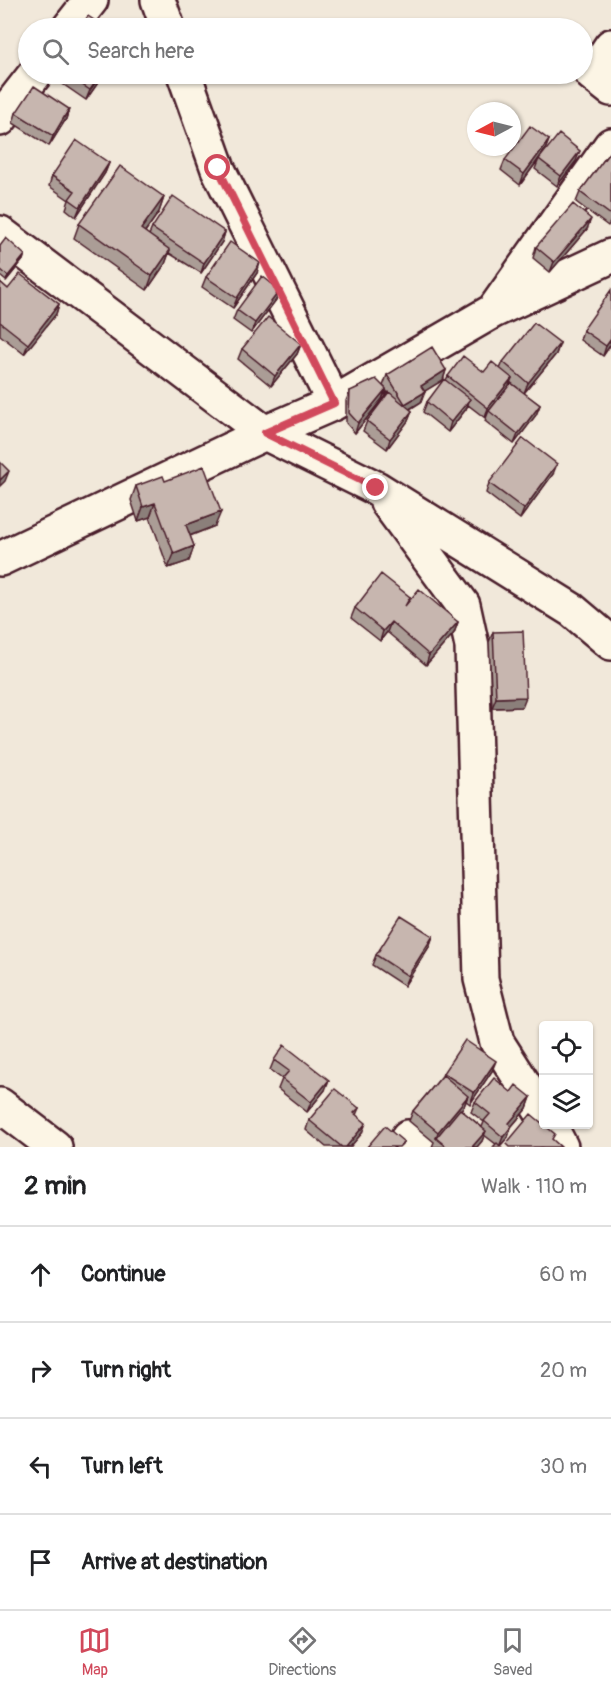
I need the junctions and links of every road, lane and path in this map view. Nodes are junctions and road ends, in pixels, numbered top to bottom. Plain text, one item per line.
1 (91, 0) edge
2 (159, 0) edge
3 (77, 18) edge
4 (165, 18) edge
5 (611, 46) edge
6 (593, 73) edge
7 (593, 75) edge
8 (27, 84) edge
9 (188, 84) edge
10 (611, 89) edge
11 (0, 119) edge
12 (611, 145) edge
13 (0, 232) edge
14 (611, 256) edge
15 (493, 311) junction
16 (334, 403) junction
17 (265, 433) junction
18 (376, 488) junction
19 (0, 559) edge
20 (611, 643) edge
21 (0, 1105) edge
22 (539, 1110) edge
23 (551, 1129) edge
24 (55, 1147) edge
25 (561, 1147) edge

1 - 3 street
2 - 4 street
5 - 6 street
7 - 10 street
8 - 11 street
9 - 16 street
12 - 15 street
13 - 17 street
14 - 15 street
15 - 16 street
16 - 17 street
17 - 18 street
17 - 19 street
18 - 20 street
18 - 22 street
21 - 24 street
23 - 25 street

